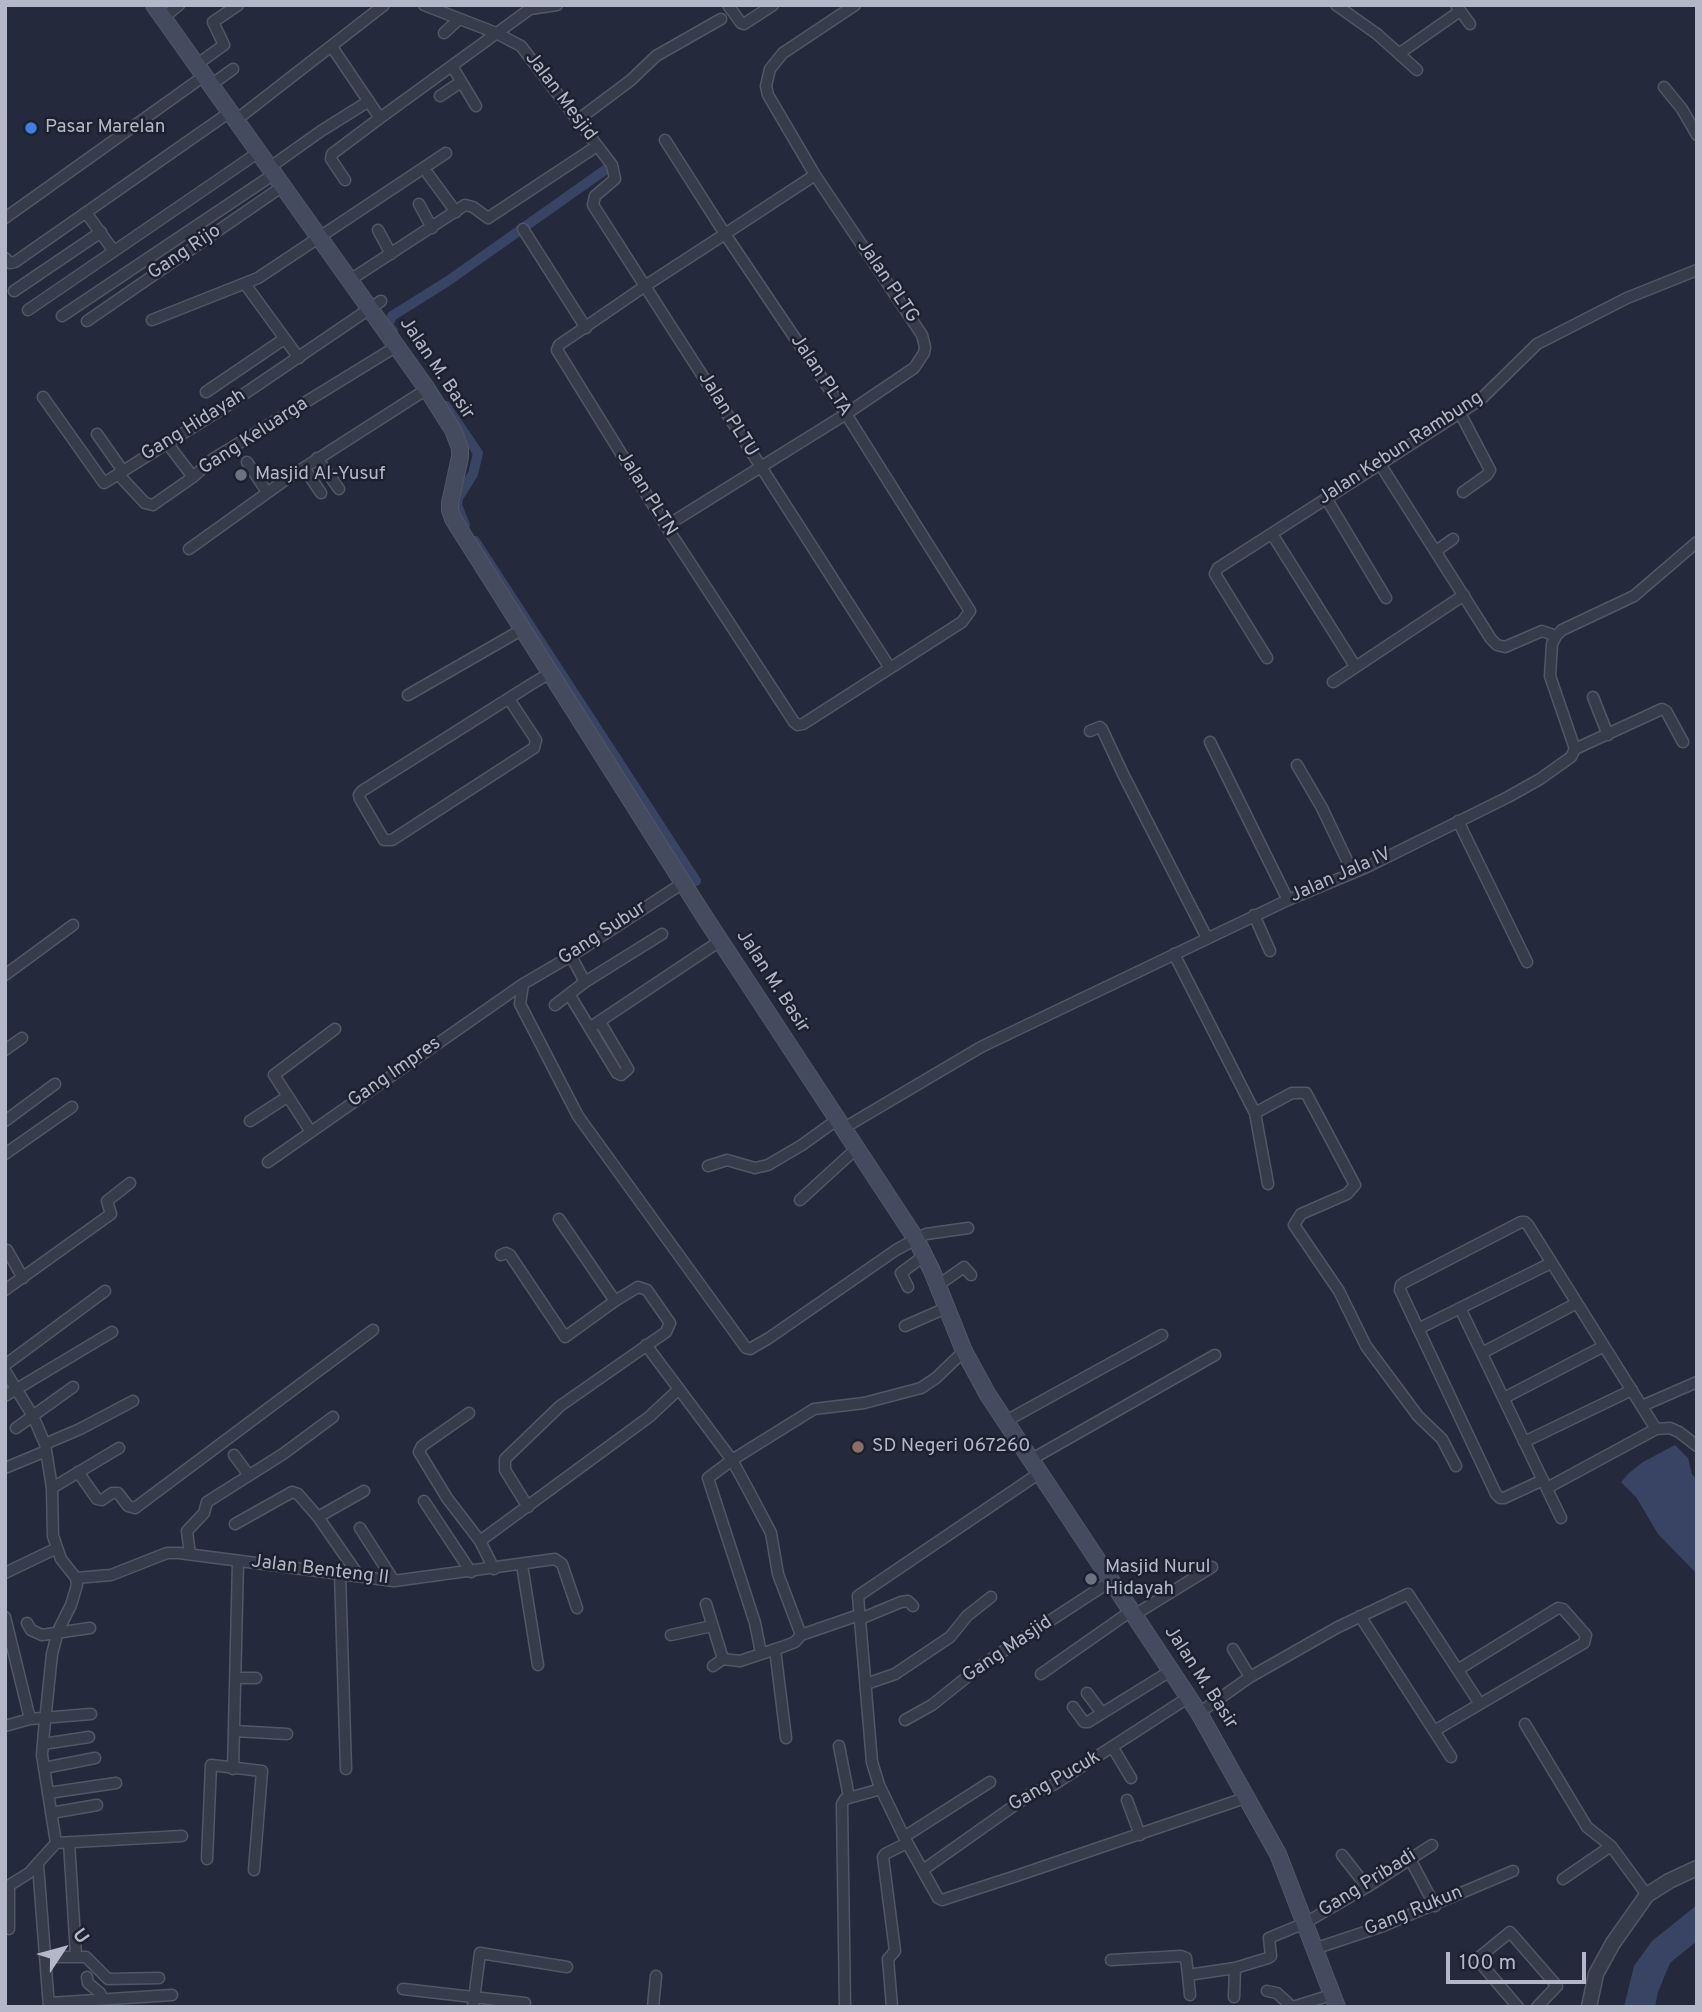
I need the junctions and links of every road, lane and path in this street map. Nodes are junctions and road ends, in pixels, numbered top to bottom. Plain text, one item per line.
1 (179, 5) edge
2 (238, 5) edge
3 (384, 5) edge
4 (557, 5) edge
5 (728, 5) edge
6 (774, 5) edge
7 (855, 5) edge
8 (1336, 5) edge
9 (431, 6) edge
10 (532, 7) edge
11 (1458, 8) edge
12 (159, 12) edge
13 (459, 19) junction
14 (720, 19) dead end
15 (1470, 24) dead end
16 (444, 33) dead end
17 (496, 33) junction
18 (332, 47) junction
19 (1400, 53) junction
20 (452, 66) junction
21 (233, 69) dead end
22 (1417, 70) dead end
23 (204, 75) junction
24 (461, 82) junction
25 (1664, 87) dead end
26 (440, 96) dead end
27 (369, 101) junction
28 (476, 106) dead end
29 (233, 116) junction
30 (380, 118) junction
31 (579, 119) junction
32 (1697, 135) edge
33 (665, 140) dead end
34 (597, 146) junction
35 (259, 152) junction
36 (446, 153) dead end
37 (612, 165) joint
38 (428, 173) dead end
39 (815, 174) junction
40 (275, 176) junction
41 (345, 180) dead end
42 (419, 204) dead end
43 (456, 212) junction
44 (88, 214) junction
45 (5, 218) edge
46 (432, 228) junction
47 (523, 229) dead end
48 (378, 230) dead end
49 (101, 232) junction
50 (725, 234) junction
51 (319, 237) junction
52 (113, 250) junction
53 (391, 254) junction
54 (5, 258) edge
55 (1697, 270) edge
56 (350, 280) junction
57 (245, 284) junction
58 (646, 286) junction
59 (15, 291) dead end
60 (376, 305) junction
61 (28, 310) dead end
62 (62, 316) dead end
63 (152, 320) dead end
64 (87, 321) dead end
65 (586, 328) junction
66 (284, 339) junction
67 (397, 346) junction
68 (299, 358) junction
69 (427, 389) junction
70 (206, 392) dead end
71 (43, 397) dead end
72 (1460, 413) junction
73 (846, 414) junction
74 (97, 434) dead end
75 (167, 443) junction
76 (317, 458) junction
77 (247, 463) dead end
78 (1380, 464) junction
79 (760, 467) junction
80 (304, 468) junction
81 (121, 472) junction
82 (193, 477) junction
83 (339, 489) dead end
84 (267, 492) junction
85 (1463, 492) dead end
86 (321, 493) dead end
87 (1326, 498) junction
88 (666, 526) junction
89 (1272, 534) junction
90 (1453, 539) dead end
91 (1697, 542) edge
92 (189, 549) dead end
93 (1436, 551) junction
94 (1464, 595) junction
95 (1386, 598) dead end
96 (970, 614) joint
97 (523, 629) junction
98 (1556, 636) junction
99 (1268, 658) dead end
100 (1355, 666) junction
101 (890, 668) junction
102 (550, 673) junction
103 (1333, 682) dead end
104 (408, 695) dead end
105 (1593, 698) dead end
106 (509, 699) junction
107 (1090, 731) dead end
108 (1608, 735) junction
109 (1683, 741) dead end
110 (1210, 742) dead end
111 (1575, 749) junction
112 (1297, 765) dead end
113 (1458, 821) junction
114 (1353, 873) junction
115 (683, 883) junction
116 (1287, 900) junction
117 (1254, 915) junction
118 (73, 925) dead end
119 (662, 934) dead end
120 (1207, 938) junction
121 (720, 941) junction
122 (1270, 951) dead end
123 (1174, 954) junction
124 (571, 956) junction
125 (1527, 962) dead end
126 (5, 975) edge
127 (586, 982) junction
128 (523, 984) junction
129 (569, 994) junction
130 (555, 1005) dead end
131 (600, 1022) junction
132 (589, 1029) junction
133 (335, 1030) dead end
134 (22, 1038) dead end
135 (5, 1050) edge
136 (55, 1084) dead end
137 (286, 1097) junction
138 (72, 1107) dead end
139 (1255, 1113) junction
140 (5, 1121) edge
141 (250, 1121) dead end
142 (841, 1124) junction
143 (311, 1132) junction
144 (857, 1148) junction
145 (5, 1154) edge
146 (268, 1162) dead end
147 (708, 1166) dead end
148 (130, 1183) dead end
149 (1268, 1184) dead end
150 (800, 1200) dead end
151 (559, 1219) dead end
152 (968, 1227) dead end
153 (916, 1239) junction
154 (7, 1250) edge
155 (500, 1255) dead end
156 (925, 1255) junction
157 (1551, 1263) junction
158 (971, 1275) dead end
159 (23, 1278) junction
160 (937, 1286) junction
161 (908, 1287) dead end
162 (5, 1290) edge
163 (105, 1291) dead end
164 (615, 1301) junction
165 (1577, 1303) junction
166 (946, 1308) junction
167 (1460, 1308) junction
168 (905, 1326) dead end
169 (373, 1329) dead end
170 (1418, 1329) junction
171 (112, 1332) dead end
172 (1162, 1335) dead end
173 (646, 1345) junction
174 (1604, 1346) junction
175 (964, 1351) junction
176 (1482, 1353) junction
177 (1215, 1355) dead end
178 (5, 1365) edge
179 (5, 1371) edge
180 (1697, 1382) edge
181 (74, 1387) dead end
182 (679, 1389) junction
183 (18, 1390) junction
184 (1632, 1390) junction
185 (5, 1396) edge
186 (1504, 1398) junction
187 (133, 1401) dead end
188 (1642, 1406) junction
189 (469, 1413) dead end
190 (33, 1416) junction
191 (333, 1417) dead end
192 (1006, 1421) junction
193 (16, 1428) dead end
194 (1656, 1429) junction
195 (1524, 1442) junction
196 (1697, 1446) edge
197 (45, 1447) junction
198 (119, 1448) dead end
199 (234, 1454) dead end
200 (732, 1460) junction
201 (1036, 1465) junction
202 (1456, 1466) dead end
203 (5, 1468) edge
204 (78, 1472) junction
205 (248, 1475) junction
206 (1545, 1484) junction
207 (52, 1488) junction
208 (364, 1491) dead end
209 (424, 1501) dead end
210 (528, 1507) junction
211 (318, 1517) junction
212 (1561, 1518) dead end
213 (235, 1524) dead end
214 (360, 1528) dead end
215 (480, 1541) junction
216 (57, 1548) junction
217 (190, 1554) junction
218 (238, 1565) junction
219 (522, 1565) junction
220 (1212, 1567) dead end
221 (495, 1569) junction
222 (471, 1572) junction
223 (5, 1573) edge
224 (340, 1573) junction
225 (359, 1576) junction
226 (76, 1578) junction
227 (394, 1581) junction
228 (1111, 1581) junction
229 (990, 1598) dead end
230 (706, 1604) dead end
231 (913, 1606) dead end
232 (577, 1608) dead end
233 (1132, 1613) junction
234 (1360, 1616) junction
235 (5, 1617) edge
236 (860, 1617) junction
237 (27, 1623) dead end
238 (712, 1626) junction
239 (90, 1628) dead end
240 (58, 1631) junction
241 (671, 1635) dead end
242 (801, 1635) junction
243 (775, 1648) junction
244 (1233, 1649) dead end
245 (10, 1653) edge
246 (761, 1653) junction
247 (723, 1659) junction
248 (538, 1665) dead end
249 (713, 1666) dead end
250 (1459, 1669) junction
251 (1172, 1670) junction
252 (1041, 1674) dead end
253 (1250, 1677) junction
254 (236, 1678) junction
255 (256, 1678) dead end
256 (866, 1684) junction
257 (1087, 1693) dead end
258 (1189, 1697) junction
259 (1480, 1704) junction
260 (1073, 1707) dead end
261 (1102, 1713) junction
262 (1199, 1713) junction
263 (90, 1714) dead end
264 (46, 1717) junction
265 (30, 1719) junction
266 (905, 1720) dead end
267 (1525, 1724) dead end
268 (5, 1726) edge
269 (235, 1731) junction
270 (1434, 1731) junction
271 (287, 1734) dead end
272 (89, 1737) dead end
273 (786, 1738) dead end
274 (43, 1744) junction
275 (839, 1746) dead end
276 (1113, 1748) junction
277 (1451, 1757) dead end
278 (96, 1758) dead end
279 (44, 1768) junction
280 (233, 1769) junction
281 (346, 1769) dead end
282 (1131, 1778) dead end
283 (990, 1782) dead end
284 (116, 1783) dead end
285 (881, 1789) junction
286 (48, 1793) junction
287 (849, 1797) junction
288 (1248, 1797) junction
289 (1127, 1800) dead end
290 (97, 1805) dead end
291 (51, 1813) junction
292 (1140, 1835) junction
293 (182, 1836) dead end
294 (906, 1840) junction
295 (69, 1842) junction
296 (57, 1843) junction
297 (1432, 1845) dead end
298 (1611, 1846) junction
299 (1342, 1855) dead end
300 (207, 1859) dead end
301 (1410, 1859) junction
302 (38, 1865) junction
303 (1697, 1868) edge
304 (254, 1870) dead end
305 (923, 1870) junction
306 (1513, 1871) dead end
307 (1563, 1879) dead end
308 (7, 1887) edge
309 (1367, 1887) junction
310 (1647, 1895) junction
311 (1435, 1906) junction
312 (1305, 1923) junction
313 (9, 1928) dead end
314 (1314, 1949) junction
315 (76, 1955) junction
316 (46, 1957) junction
317 (1111, 1960) dead end
318 (566, 1967) dead end
319 (1235, 1968) junction
320 (1188, 1975) junction
321 (656, 1976) dead end
322 (87, 1977) dead end
323 (159, 1978) dead end
324 (403, 1989) dead end
325 (1267, 1991) dead end
326 (172, 1994) dead end
327 (1190, 1995) dead end
328 (1234, 1997) dead end
329 (102, 1998) junction
330 (1334, 2001) edge
331 (474, 2002) edge
332 (525, 2003) dead end
333 (49, 2005) edge
334 (653, 2007) edge
335 (845, 2007) edge
336 (892, 2007) edge
337 (1293, 2007) edge
338 (1517, 2007) edge
339 (1537, 2007) edge
340 (1589, 2007) edge

1 - 12 street
2 - 23 street
3 - 18 street
4 - 10 street
5 - 6 street
7 - 39 street, Jalan PLTG
8 - 19 street
9 - 13 street, Jalan Mesjid
10 - 17 street
11 - 15 street
11 - 19 street
12 - 23 main road, Jalan M. Basir
13 - 16 street
13 - 17 street, Jalan Mesjid
14 - 31 street
17 - 20 street
17 - 31 street, Jalan Mesjid
18 - 27 street
18 - 29 street
19 - 22 street
20 - 24 street
20 - 30 street
21 - 23 street
23 - 29 main road, Jalan M. Basir
23 - 45 street
24 - 26 street
24 - 28 street
25 - 32 street
27 - 30 street
27 - 40 street
29 - 35 main road, Jalan M. Basir
29 - 44 street
30 - 41 street
31 - 34 street, Jalan Mesjid
33 - 50 street, Jalan PLTA
34 - 37 street, Jalan Mesjid
34 - 43 street
35 - 40 main road, Jalan M. Basir
35 - 52 street
36 - 51 street
37 - 58 street, Jalan PLTU
38 - 43 street
39 - 50 street, Jalan PLTN
39 - 73 street, Jalan PLTG
40 - 51 main road, Jalan M. Basir
40 - 62 street
40 - 64 street, Gang Rijo
42 - 46 street
43 - 46 street
44 - 49 street
44 - 54 street
46 - 53 street
47 - 65 street
48 - 53 street
49 - 52 street
49 - 59 street
50 - 58 street, Jalan PLTN
50 - 73 street, Jalan PLTA
51 - 56 main road, Jalan M. Basir
51 - 57 street
52 - 61 street
53 - 56 street
55 - 72 street, Jalan Kebun Rambung
56 - 60 main road, Jalan M. Basir
57 - 63 street
57 - 66 street
58 - 65 street, Jalan PLTN
58 - 79 street, Jalan PLTU
60 - 67 main road, Jalan M. Basir
60 - 68 street, Gang Hidayah
65 - 88 street, Jalan PLTN
66 - 68 street
66 - 70 street
67 - 69 main road, Jalan M. Basir
67 - 82 street, Gang Keluarga
68 - 75 street, Gang Hidayah
69 - 76 street
69 - 97 main road, Jalan M. Basir
71 - 81 street
72 - 78 street, Jalan Kebun Rambung
72 - 85 street
73 - 79 street, Jalan PLTG
73 - 96 street, Jalan PLTA
74 - 81 street
75 - 81 street, Gang Hidayah
75 - 82 street
76 - 80 street
76 - 83 street
77 - 84 street
78 - 87 street, Jalan Kebun Rambung
78 - 93 street
79 - 88 street, Jalan PLTG
79 - 101 street, Jalan PLTU
80 - 84 street
80 - 86 street
81 - 82 street, Gang Keluarga
84 - 92 street
87 - 89 street, Jalan Kebun Rambung
87 - 95 street
88 - 101 street, Jalan PLTN
89 - 99 street, Jalan Kebun Rambung
89 - 100 street
90 - 93 street
91 - 98 street
93 - 94 street
94 - 98 street
94 - 100 street
96 - 101 street, Jalan PLTN
97 - 102 main road, Jalan M. Basir
97 - 104 street
98 - 111 street
100 - 103 street
102 - 106 street
102 - 115 main road, Jalan M. Basir
105 - 108 street
106 - 106 street
107 - 120 street
108 - 109 street, Jalan Jala IV
108 - 111 street, Jalan Jala IV
110 - 116 street
111 - 113 street, Jalan Jala IV
112 - 114 street
113 - 114 street, Jalan Jala IV
113 - 125 street
114 - 116 street, Jalan Jala IV
115 - 121 main road, Jalan M. Basir
115 - 124 street, Gang Subur
116 - 117 street, Jalan Jala IV
117 - 120 street, Jalan Jala IV
117 - 122 street
118 - 126 street
119 - 127 street
120 - 123 street, Jalan Jala IV
121 - 131 street
121 - 142 main road, Jalan M. Basir
123 - 139 street
123 - 142 street, Jalan Jala IV
124 - 127 street
124 - 128 street, Gang Subur
127 - 129 street
128 - 143 street, Gang Impres
128 - 153 street
129 - 130 street
129 - 132 street
131 - 132 street
131 - 132 street
133 - 137 street
134 - 135 street
136 - 140 street
137 - 141 street
137 - 143 street
138 - 145 street
139 - 149 street
139 - 202 street
142 - 144 main road, Jalan M. Basir
142 - 147 street, Jalan Jala IV
143 - 146 street, Gang Impres
144 - 150 street
144 - 153 main road, Jalan M. Basir
148 - 159 street
151 - 164 street
152 - 153 street
153 - 156 main road, Jalan M. Basir
154 - 159 street
155 - 164 street
156 - 160 main road, Jalan M. Basir
156 - 161 street
157 - 165 street
157 - 167 street
157 - 170 street
158 - 160 street
159 - 162 street
160 - 166 main road, Jalan M. Basir
163 - 178 street
164 - 173 street
165 - 174 street
165 - 176 street
166 - 168 street
166 - 175 main road, Jalan M. Basir
167 - 170 street
167 - 176 street
169 - 204 street
170 - 206 street
171 - 183 street
172 - 192 street
173 - 182 street
173 - 210 street
174 - 184 street
174 - 186 street
175 - 192 main road, Jalan M. Basir
175 - 200 street
176 - 186 street
177 - 201 street
179 - 183 street
180 - 188 street
181 - 190 street
182 - 200 street
182 - 210 street
183 - 185 street
183 - 190 street
184 - 188 street
184 - 195 street
186 - 195 street
187 - 197 street
188 - 194 street
189 - 215 street
190 - 193 street
190 - 197 street
191 - 205 street
192 - 201 main road, Jalan M. Basir
194 - 196 street
194 - 206 street
195 - 206 street
197 - 203 street
197 - 207 street
198 - 204 street
199 - 205 street
200 - 242 street
200 - 246 street
201 - 228 main road, Jalan M. Basir
201 - 236 street
204 - 207 street
205 - 217 street
206 - 212 street
207 - 216 street
208 - 211 street
209 - 222 street
210 - 215 street
211 - 213 street
211 - 225 street
214 - 227 street
215 - 221 street
216 - 223 street
216 - 226 street
217 - 218 street, Jalan Benteng II
217 - 226 street, Jalan Benteng II
218 - 224 street, Jalan Benteng II
218 - 254 street
219 - 221 street, Jalan Benteng II
219 - 232 street, Jalan Benteng II
219 - 248 street
220 - 233 street
221 - 222 street, Jalan Benteng II
222 - 227 street, Jalan Benteng II
224 - 225 street, Jalan Benteng II
224 - 281 street
225 - 227 street, Jalan Benteng II
226 - 240 street
228 - 233 main road, Jalan M. Basir
228 - 266 street, Gang Masjid
229 - 256 street
230 - 238 street
231 - 236 street
233 - 251 main road, Jalan M. Basir
233 - 252 street
234 - 250 street
234 - 253 street
234 - 270 street
235 - 245 street
236 - 242 street
236 - 256 street
237 - 240 street
238 - 241 street
238 - 247 street
239 - 240 street
240 - 264 street
242 - 243 street
243 - 246 street
243 - 273 street
244 - 253 street
245 - 265 street
246 - 247 street
247 - 249 street
250 - 259 street
250 - 259 street
251 - 258 main road, Jalan M. Basir
251 - 261 street
253 - 262 street
254 - 255 street
254 - 269 street
256 - 285 street
257 - 261 street
258 - 262 main road, Jalan M. Basir
258 - 276 street, Gang Pucuk
259 - 270 street
260 - 261 street
262 - 288 main road, Jalan M. Basir
263 - 264 street
264 - 265 street
264 - 274 street
265 - 268 street
267 - 298 street
269 - 271 street
269 - 280 street
270 - 277 street
272 - 274 street
274 - 279 street
275 - 287 street
276 - 282 street
276 - 305 street, Gang Pucuk
278 - 279 street
279 - 286 street
280 - 300 street
280 - 304 street
283 - 294 street
284 - 286 street
285 - 287 street
285 - 294 street
286 - 291 street
287 - 335 street
288 - 292 street
288 - 312 main road, Jalan M. Basir
289 - 292 street
290 - 291 street
291 - 296 street
292 - 305 street
293 - 295 street
294 - 305 street
294 - 336 street
295 - 296 street
295 - 315 street
296 - 302 street
297 - 301 street, Gang Pribadi
298 - 307 street
298 - 310 street
299 - 309 street
301 - 309 street, Gang Pribadi
301 - 311 street
302 - 308 street
302 - 316 street
303 - 310 street
306 - 311 street, Gang Rukun
308 - 313 street
309 - 312 street, Gang Pribadi
310 - 340 street
311 - 314 street, Gang Rukun
312 - 314 main road, Jalan M. Basir
312 - 319 street, Gang Pribadi
314 - 330 main road, Jalan M. Basir
315 - 316 street
315 - 323 street
316 - 333 street
317 - 320 street
318 - 331 street
319 - 320 street
319 - 328 street
320 - 327 street
321 - 334 street
322 - 329 street
324 - 331 street
325 - 337 street
326 - 329 street
329 - 333 street
330 - 337 street
331 - 332 street
338 - 339 street

